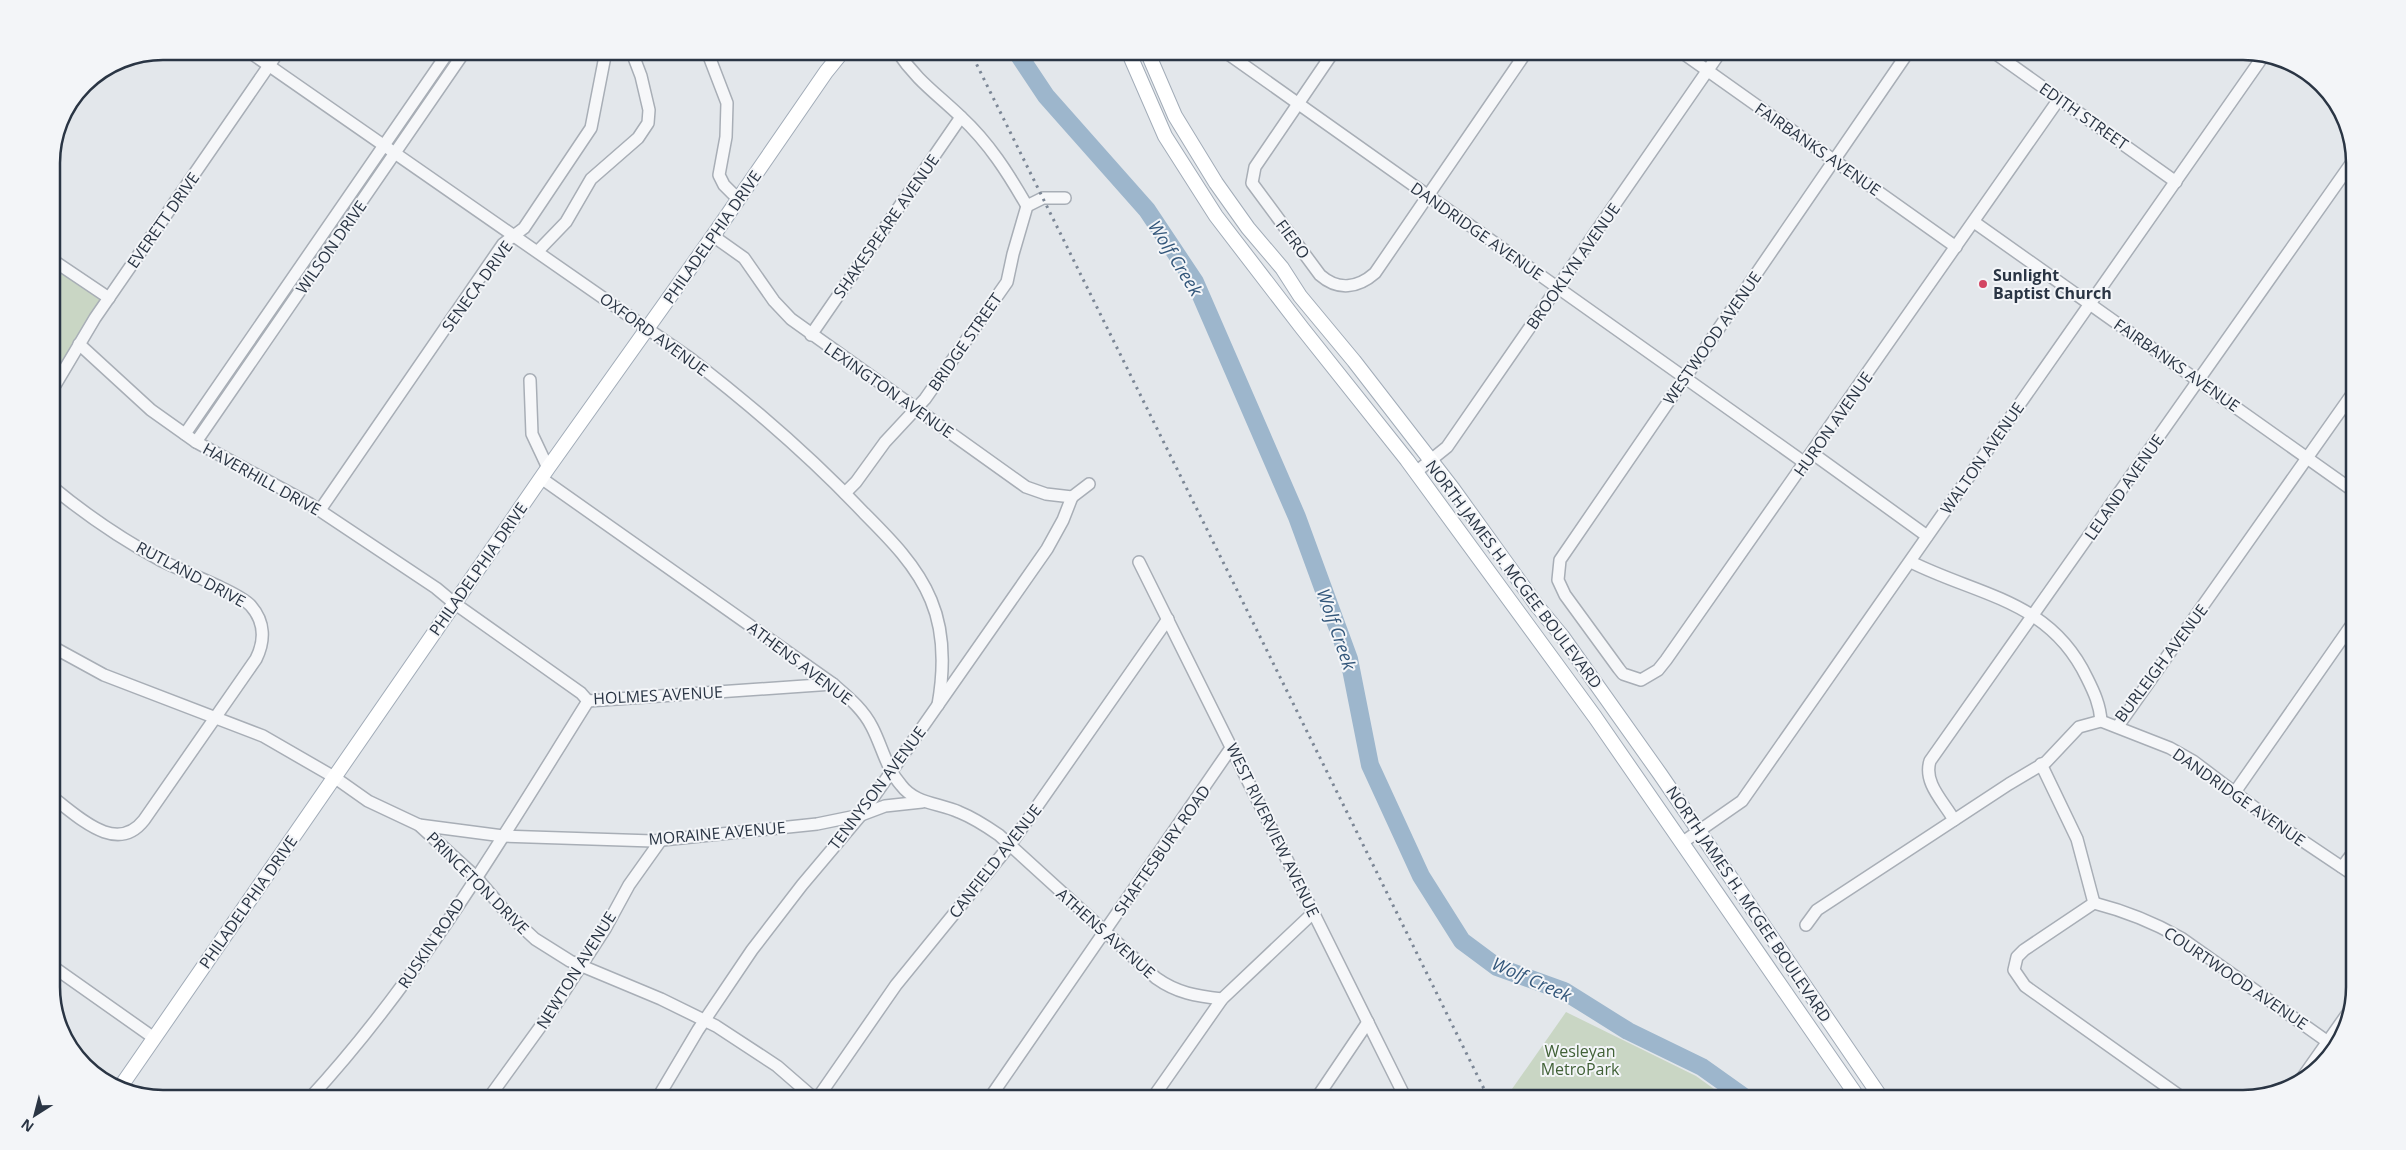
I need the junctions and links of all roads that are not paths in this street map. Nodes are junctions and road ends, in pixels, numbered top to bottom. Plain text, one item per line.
1 (261, 60) edge
2 (273, 60) edge
3 (443, 60) edge
4 (460, 60) edge
5 (604, 60) edge
6 (636, 60) edge
7 (710, 60) edge
8 (836, 60) edge
9 (903, 60) edge
10 (1132, 60) edge
11 (1151, 60) edge
12 (1237, 60) edge
13 (1328, 60) edge
14 (1521, 60) edge
15 (1692, 60) edge
16 (1715, 60) edge
17 (1903, 60) edge
18 (2005, 60) edge
19 (2259, 61) edge
20 (269, 66) junction
21 (1707, 71) junction
22 (2059, 99) junction
23 (1298, 104) junction
24 (962, 117) junction
25 (384, 146) junction
26 (395, 153) junction
27 (1834, 161) junction
28 (2346, 169) edge
29 (2176, 182) junction
30 (1428, 196) junction
31 (1065, 198) dead end
32 (738, 199) junction
33 (1027, 206) junction
34 (1974, 222) junction
35 (514, 235) junction
36 (713, 236) junction
37 (1956, 247) junction
38 (538, 251) junction
39 (60, 264) edge
40 (1557, 288) junction
41 (109, 298) junction
42 (2090, 304) junction
43 (648, 328) junction
44 (811, 334) junction
45 (79, 344) junction
46 (60, 378) edge
47 (1685, 378) junction
48 (530, 380) dead end
49 (2198, 380) junction
50 (2346, 403) edge
51 (916, 408) junction
52 (185, 434) junction
53 (196, 442) junction
54 (1809, 458) junction
55 (2308, 458) junction
56 (1430, 461) junction
57 (1416, 472) junction
58 (545, 473) junction
59 (1089, 484) dead end
60 (2346, 485) edge
61 (60, 492) edge
62 (845, 493) junction
63 (1072, 497) junction
64 (320, 510) junction
65 (1927, 536) junction
66 (1140, 562) dead end
67 (1911, 562) junction
68 (454, 603) junction
69 (2034, 615) junction
70 (1168, 619) junction
71 (1590, 630) joint
72 (2346, 633) edge
73 (60, 650) edge
74 (833, 684) junction
75 (588, 702) junction
76 (938, 705) junction
77 (216, 716) junction
78 (2101, 721) junction
79 (2118, 726) junction
80 (1231, 748) junction
81 (2041, 764) junction
82 (891, 770) junction
83 (334, 777) junction
84 (2235, 792) junction
85 (922, 802) junction
86 (60, 803) edge
87 (861, 815) junction
88 (1954, 820) junction
89 (419, 825) junction
90 (1699, 831) junction
91 (503, 836) junction
92 (662, 840) junction
93 (1682, 842) junction
94 (1010, 845) junction
95 (2346, 862) edge
96 (2342, 867) junction
97 (2346, 870) edge
98 (476, 877) junction
99 (2094, 903) junction
100 (1313, 913) junction
101 (1806, 925) dead end
102 (1105, 932) junction
103 (582, 966) junction
104 (60, 972) edge
105 (1222, 999) junction
106 (704, 1020) junction
107 (1368, 1022) junction
108 (2335, 1031) edge
109 (154, 1038) junction
110 (2328, 1042) junction
111 (2315, 1061) edge
112 (123, 1082) edge
113 (317, 1090) edge
114 (495, 1090) edge
115 (662, 1090) edge
116 (805, 1090) edge
117 (822, 1090) edge
118 (995, 1090) edge
119 (1158, 1090) edge
120 (1322, 1090) edge
121 (1402, 1090) edge
122 (1853, 1090) edge
123 (1876, 1090) edge
124 (2171, 1090) edge

1 - 20 street, OXFORD AVENUE
2 - 20 street, EVERETT DRIVE
3 - 25 street, WILSON DRIVE
4 - 26 street, WILSON DRIVE
5 - 35 street, SENECA DRIVE
6 - 38 street
7 - 32 street
8 - 32 main road, PHILADELPHIA DRIVE
9 - 24 street
10 - 57 main road, NORTH JAMES H. MCGEE BOULEVARD
11 - 56 main road, NORTH JAMES H. MCGEE BOULEVARD
12 - 23 street, DANDRIDGE AVENUE
13 - 23 street
14 - 30 street
15 - 21 street, FAIRBANKS AVENUE
16 - 21 street, BROOKLYN AVENUE
17 - 27 street, WESTWOOD AVENUE
18 - 22 street, EDITH STREET
19 - 29 street, WALTON AVENUE
20 - 25 street, OXFORD AVENUE
20 - 41 street, EVERETT DRIVE
21 - 27 street, FAIRBANKS AVENUE
21 - 40 street, BROOKLYN AVENUE
22 - 29 street, EDITH STREET
22 - 34 street, HURON AVENUE
23 - 30 street, DANDRIDGE AVENUE
23 - 30 street, FIERO
24 - 33 street
24 - 44 street, SHAKESPEARE AVENUE
25 - 26 street, OXFORD AVENUE
25 - 52 street, WILSON DRIVE
26 - 35 street, OXFORD AVENUE
26 - 53 street, WILSON DRIVE
27 - 37 street, FAIRBANKS AVENUE
27 - 47 street, WESTWOOD AVENUE
28 - 49 street, LELAND AVENUE
29 - 42 street, WALTON AVENUE
30 - 40 street, DANDRIDGE AVENUE
31 - 33 street
32 - 36 main road, PHILADELPHIA DRIVE
33 - 51 street, BRIDGE STREET
34 - 37 street, HURON AVENUE
34 - 42 street, FAIRBANKS AVENUE
35 - 38 street, OXFORD AVENUE
35 - 64 street, SENECA DRIVE
36 - 43 main road, PHILADELPHIA DRIVE
36 - 44 street, LEXINGTON AVENUE
37 - 54 street, HURON AVENUE
38 - 43 street, OXFORD AVENUE
39 - 41 street
40 - 47 street, DANDRIDGE AVENUE
40 - 56 street, BROOKLYN AVENUE
41 - 45 street, EVERETT DRIVE
42 - 49 street, FAIRBANKS AVENUE
42 - 65 street, WALTON AVENUE
43 - 58 main road, PHILADELPHIA DRIVE
43 - 62 street, OXFORD AVENUE
44 - 51 street, LEXINGTON AVENUE
45 - 46 street, EVERETT DRIVE
45 - 52 street, HAVERHILL DRIVE
47 - 54 street, DANDRIDGE AVENUE
47 - 71 street, WESTWOOD AVENUE
48 - 58 street
49 - 55 street, FAIRBANKS AVENUE
49 - 69 street, LELAND AVENUE
50 - 55 street, BURLEIGH AVENUE
51 - 62 street, BRIDGE STREET
51 - 63 street, LEXINGTON AVENUE
52 - 53 street, HAVERHILL DRIVE
53 - 64 street, HAVERHILL DRIVE
54 - 65 street, DANDRIDGE AVENUE
54 - 71 street, HURON AVENUE
55 - 60 street, FAIRBANKS AVENUE
55 - 79 street, BURLEIGH AVENUE
56 - 57 street, BROOKLYN AVENUE
56 - 90 main road, NORTH JAMES H. MCGEE BOULEVARD
57 - 93 main road, NORTH JAMES H. MCGEE BOULEVARD
58 - 68 main road, PHILADELPHIA DRIVE
58 - 74 street, ATHENS AVENUE
59 - 63 street
61 - 77 street, RUTLAND DRIVE
62 - 76 street, OXFORD AVENUE
63 - 76 street, TENNYSON AVENUE
64 - 68 street, HAVERHILL DRIVE
65 - 67 street, WALTON AVENUE
66 - 70 street, WEST RIVERVIEW AVENUE
67 - 69 street
67 - 90 street, WALTON AVENUE
68 - 75 street, HOLMES AVENUE
68 - 83 main road, PHILADELPHIA DRIVE
69 - 78 street
69 - 88 street, LELAND AVENUE
70 - 80 street, WEST RIVERVIEW AVENUE
70 - 94 street, CANFIELD AVENUE
72 - 84 street
73 - 77 street, PRINCETON DRIVE
74 - 75 street, HOLMES AVENUE
74 - 82 street, ATHENS AVENUE
75 - 91 street, RUSKIN ROAD
76 - 82 street, TENNYSON AVENUE
77 - 83 street, PRINCETON DRIVE
77 - 86 street, RUTLAND DRIVE
78 - 79 street, BURLEIGH AVENUE
78 - 81 street, BURLEIGH AVENUE
79 - 84 street, DANDRIDGE AVENUE
80 - 100 street, WEST RIVERVIEW AVENUE
80 - 102 street, SHAFTESBURY ROAD
81 - 88 street, BURLEIGH AVENUE
81 - 99 street
82 - 85 street, ATHENS AVENUE
82 - 87 street, TENNYSON AVENUE
83 - 89 street, PRINCETON DRIVE
83 - 109 main road, PHILADELPHIA DRIVE
84 - 96 street, DANDRIDGE AVENUE
85 - 87 street, MORAINE AVENUE
85 - 94 street, ATHENS AVENUE
87 - 92 street, MORAINE AVENUE
87 - 106 street, TENNYSON AVENUE
88 - 101 street, BURLEIGH AVENUE
89 - 91 street, MORAINE AVENUE
89 - 98 street, PRINCETON DRIVE
90 - 93 street, WALTON AVENUE
90 - 123 main road, NORTH JAMES H. MCGEE BOULEVARD
91 - 92 street, MORAINE AVENUE
91 - 98 street, RUSKIN ROAD
92 - 103 street, NEWTON AVENUE
93 - 122 main road, NORTH JAMES H. MCGEE BOULEVARD
94 - 102 street, ATHENS AVENUE
94 - 117 street, CANFIELD AVENUE
95 - 96 street
96 - 97 street, DANDRIDGE AVENUE
98 - 103 street, PRINCETON DRIVE
98 - 113 street, RUSKIN ROAD
99 - 110 street, COURTWOOD AVENUE
99 - 124 street
100 - 105 street
100 - 107 street, WEST RIVERVIEW AVENUE
102 - 105 street, ATHENS AVENUE
102 - 118 street, SHAFTESBURY ROAD
103 - 106 street, PRINCETON DRIVE
103 - 114 street, NEWTON AVENUE
104 - 109 street
105 - 119 street
106 - 115 street, TENNYSON AVENUE
106 - 116 street, PRINCETON DRIVE
107 - 120 street
107 - 121 street, WEST RIVERVIEW AVENUE
108 - 110 street
109 - 112 main road, PHILADELPHIA DRIVE
110 - 111 street

